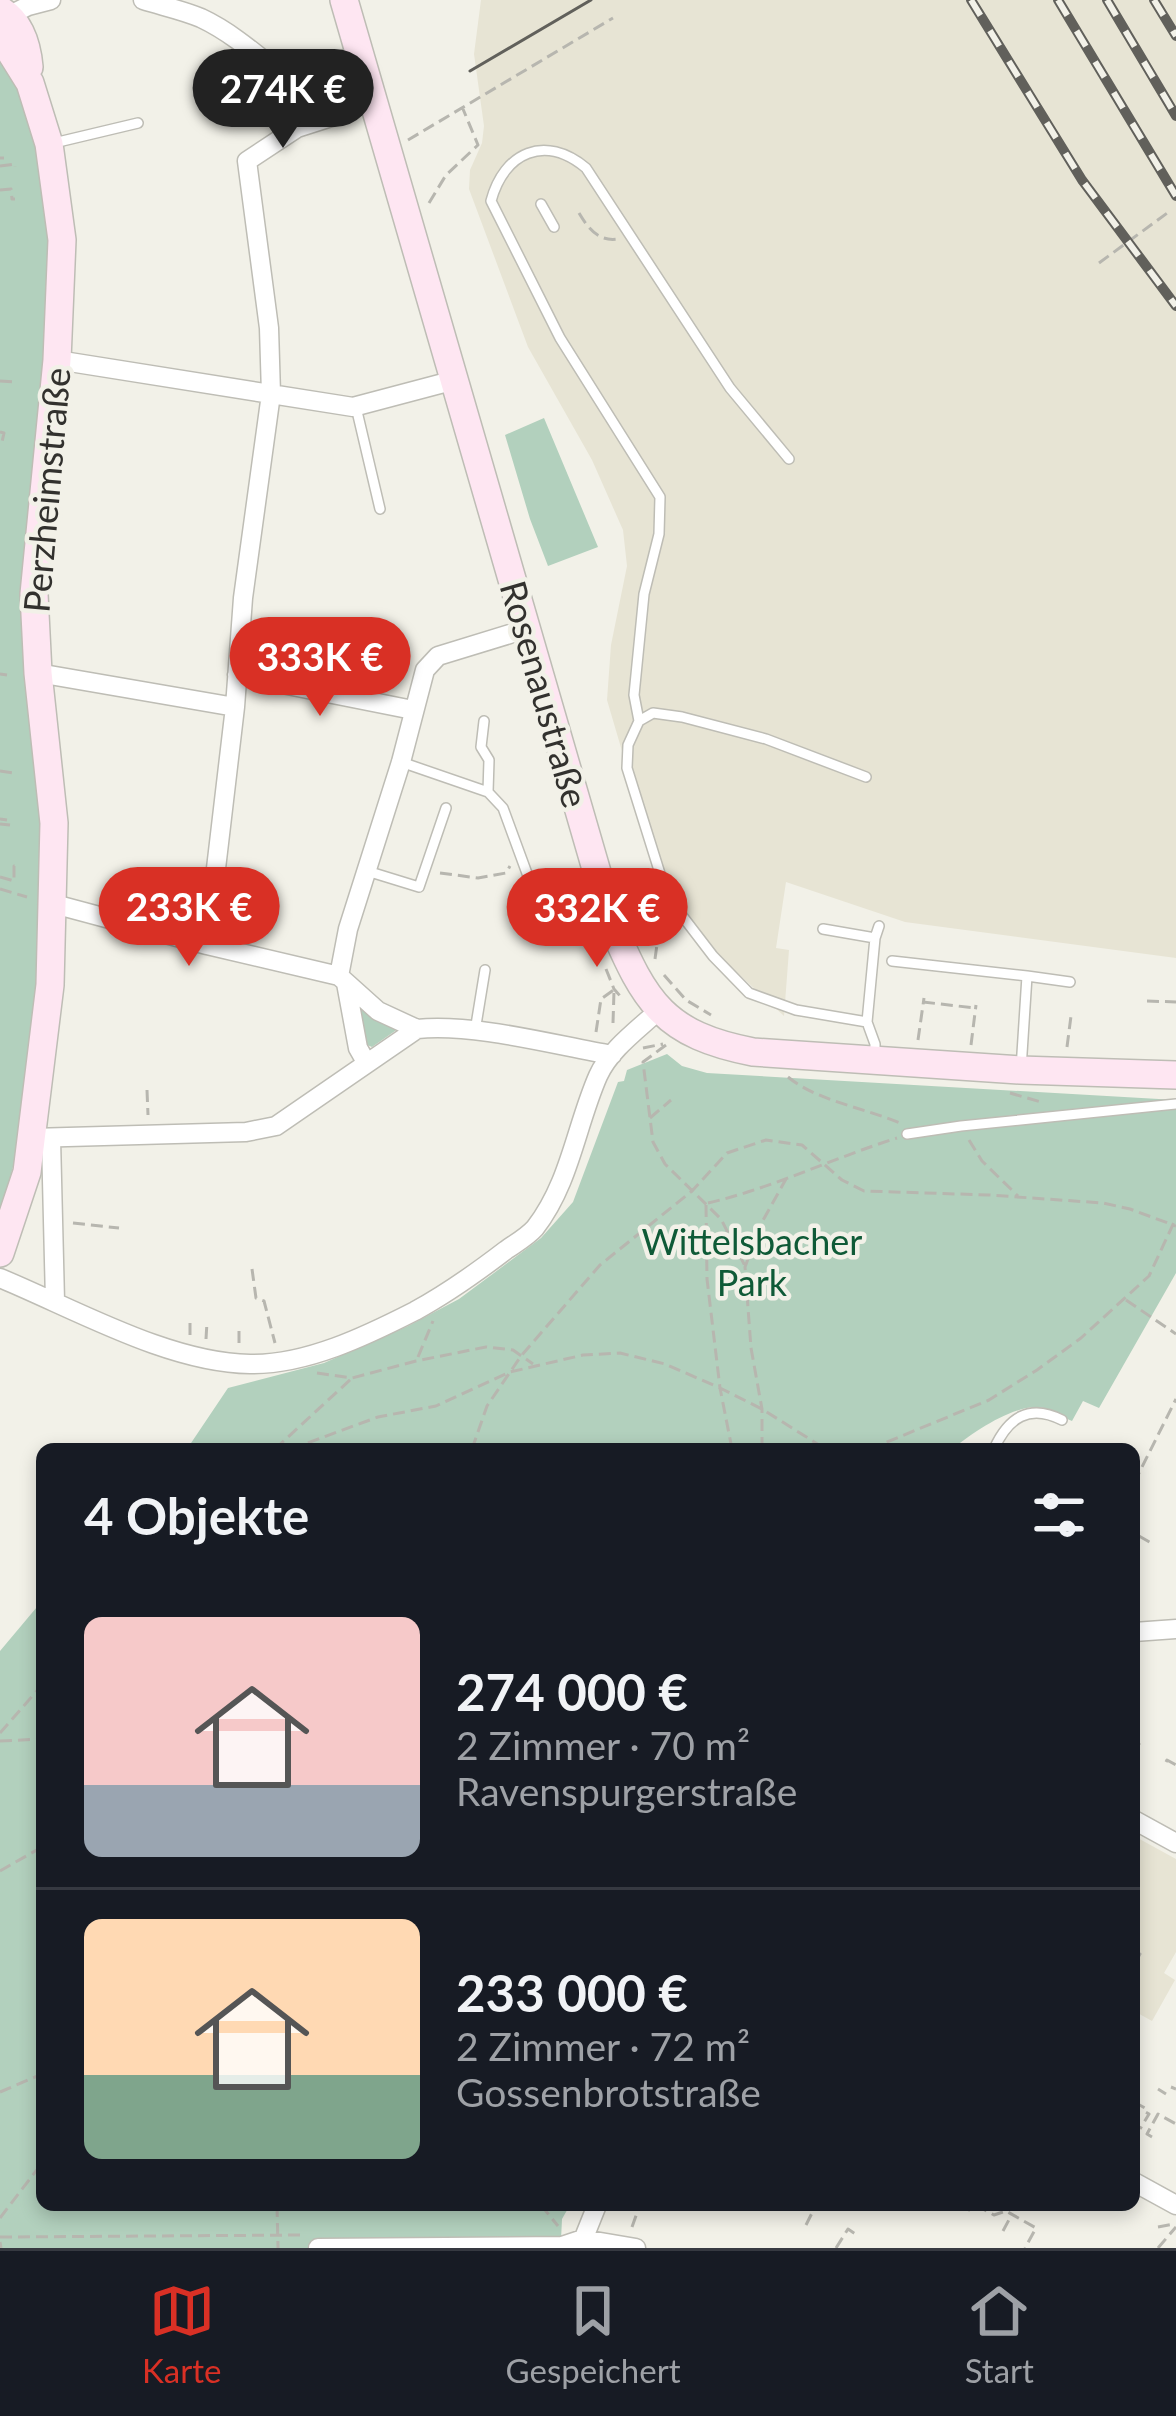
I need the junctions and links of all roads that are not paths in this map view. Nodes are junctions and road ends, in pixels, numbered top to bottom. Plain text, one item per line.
1 (51, 0) edge
2 (143, 0) edge
3 (344, 0) edge
4 (2, 20) edge
5 (359, 56) junction
6 (283, 76) junction
7 (346, 112) dead end
8 (138, 123) dead end
9 (297, 128) junction
10 (49, 144) junction
11 (541, 204) dead end
12 (514, 221) dead end
13 (502, 226) junction
14 (554, 227) dead end
15 (57, 360) junction
16 (455, 380) junction
17 (271, 394) junction
18 (356, 407) junction
19 (789, 458) dead end
20 (380, 509) dead end
21 (526, 629) junction
22 (38, 673) junction
23 (237, 675) junction
24 (236, 706) junction
25 (413, 710) junction
26 (639, 721) junction
27 (484, 722) dead end
28 (401, 762) junction
29 (866, 777) dead end
30 (488, 792) junction
31 (446, 808) dead end
32 (365, 870) junction
33 (532, 887) dead end
34 (54, 904) junction
35 (823, 929) dead end
36 (207, 945) junction
37 (892, 961) dead end
38 (485, 970) dead end
39 (1028, 976) junction
40 (342, 979) junction
41 (1070, 982) dead end
42 (660, 1009) junction
43 (867, 1022) junction
44 (417, 1029) junction
45 (475, 1031) junction
46 (603, 1053) junction
47 (875, 1059) junction
48 (366, 1062) junction
49 (1020, 1070) junction
50 (1176, 1075) edge
51 (1176, 1104) edge
52 (906, 1130) road end
53 (42, 1138) junction
54 (0, 1253) edge
55 (0, 1278) edge
56 (55, 1301) junction
57 (1062, 1420) dead end
58 (997, 1443) edge
59 (1176, 1629) edge
60 (1140, 1632) edge
61 (1140, 1823) edge
62 (1176, 1843) edge
63 (1140, 2185) edge
64 (1176, 2206) edge
65 (591, 2211) edge
66 (570, 2236) edge
67 (318, 2248) edge
68 (636, 2248) edge

1 - 4 street
2 - 6 street
3 - 5 main road, Rosenaustraße
4 - 10 main road, Perzheimstraße
5 - 6 street
5 - 16 main road, Rosenaustraße
6 - 9 street
7 - 9 street
8 - 10 lane
9 - 17 street
10 - 15 main road, Perzheimstraße
11 - 14 lane
12 - 13 lane
13 - 19 lane
13 - 26 lane
15 - 17 street
15 - 22 main road, Perzheimstraße
16 - 18 street
16 - 21 main road, Rosenaustraße
17 - 18 street
17 - 23 street
18 - 20 lane
21 - 25 street
21 - 42 main road, Rosenaustraße
22 - 24 street
22 - 34 main road, Perzheimstraße
23 - 24 street
23 - 25 street
24 - 36 street
25 - 28 street
26 - 29 lane
26 - 43 lane
27 - 30 lane
28 - 30 lane
28 - 32 street
30 - 33 lane
31 - 32 lane
32 - 40 street
34 - 36 street
34 - 53 main road, Perzheimstraße
35 - 43 lane
36 - 40 street
37 - 39 lane
38 - 45 lane
39 - 41 lane
39 - 49 lane
40 - 44 street
40 - 48 street
42 - 46 street
42 - 47 main road, Rosenaustraße
43 - 47 lane
44 - 45 street
44 - 48 street
45 - 46 street
46 - 56 street
47 - 49 main road, Rosenaustraße
48 - 53 street
49 - 50 main road, Rosenaustraße
51 - 52 lane
53 - 54 main road, Perzheimstraße
53 - 56 street, Perzheimstraße
55 - 56 street
57 - 58 lane
59 - 60 street
61 - 62 street
63 - 64 street
65 - 66 street
66 - 67 street
66 - 68 street

